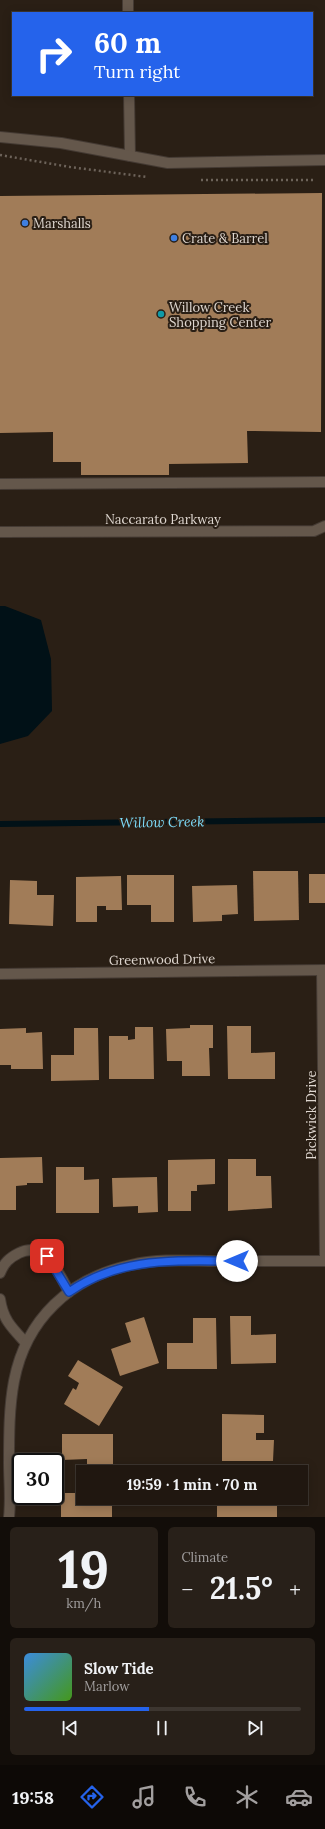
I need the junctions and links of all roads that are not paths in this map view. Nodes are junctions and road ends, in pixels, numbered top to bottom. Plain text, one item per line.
1 (128, 0) edge
2 (128, 12) edge
3 (129, 96) edge
4 (0, 137) edge
5 (130, 156) junction
6 (325, 160) edge
7 (325, 482) edge
8 (0, 484) edge
9 (325, 526) edge
10 (0, 532) edge
11 (324, 970) edge
12 (0, 974) edge
13 (325, 1260) edge
14 (0, 1273) edge
15 (69, 1292) junction
16 (0, 1299) edge
17 (26, 1343) junction
18 (9, 1517) edge

1 - 2 street
3 - 5 street
4 - 5 street
5 - 6 street
7 - 8 street
9 - 10 street, Naccarato Parkway
11 - 12 street, Greenwood Drive
11 - 13 street, Pickwick Drive
13 - 15 street
14 - 15 street
15 - 17 street
16 - 17 street
17 - 18 street

